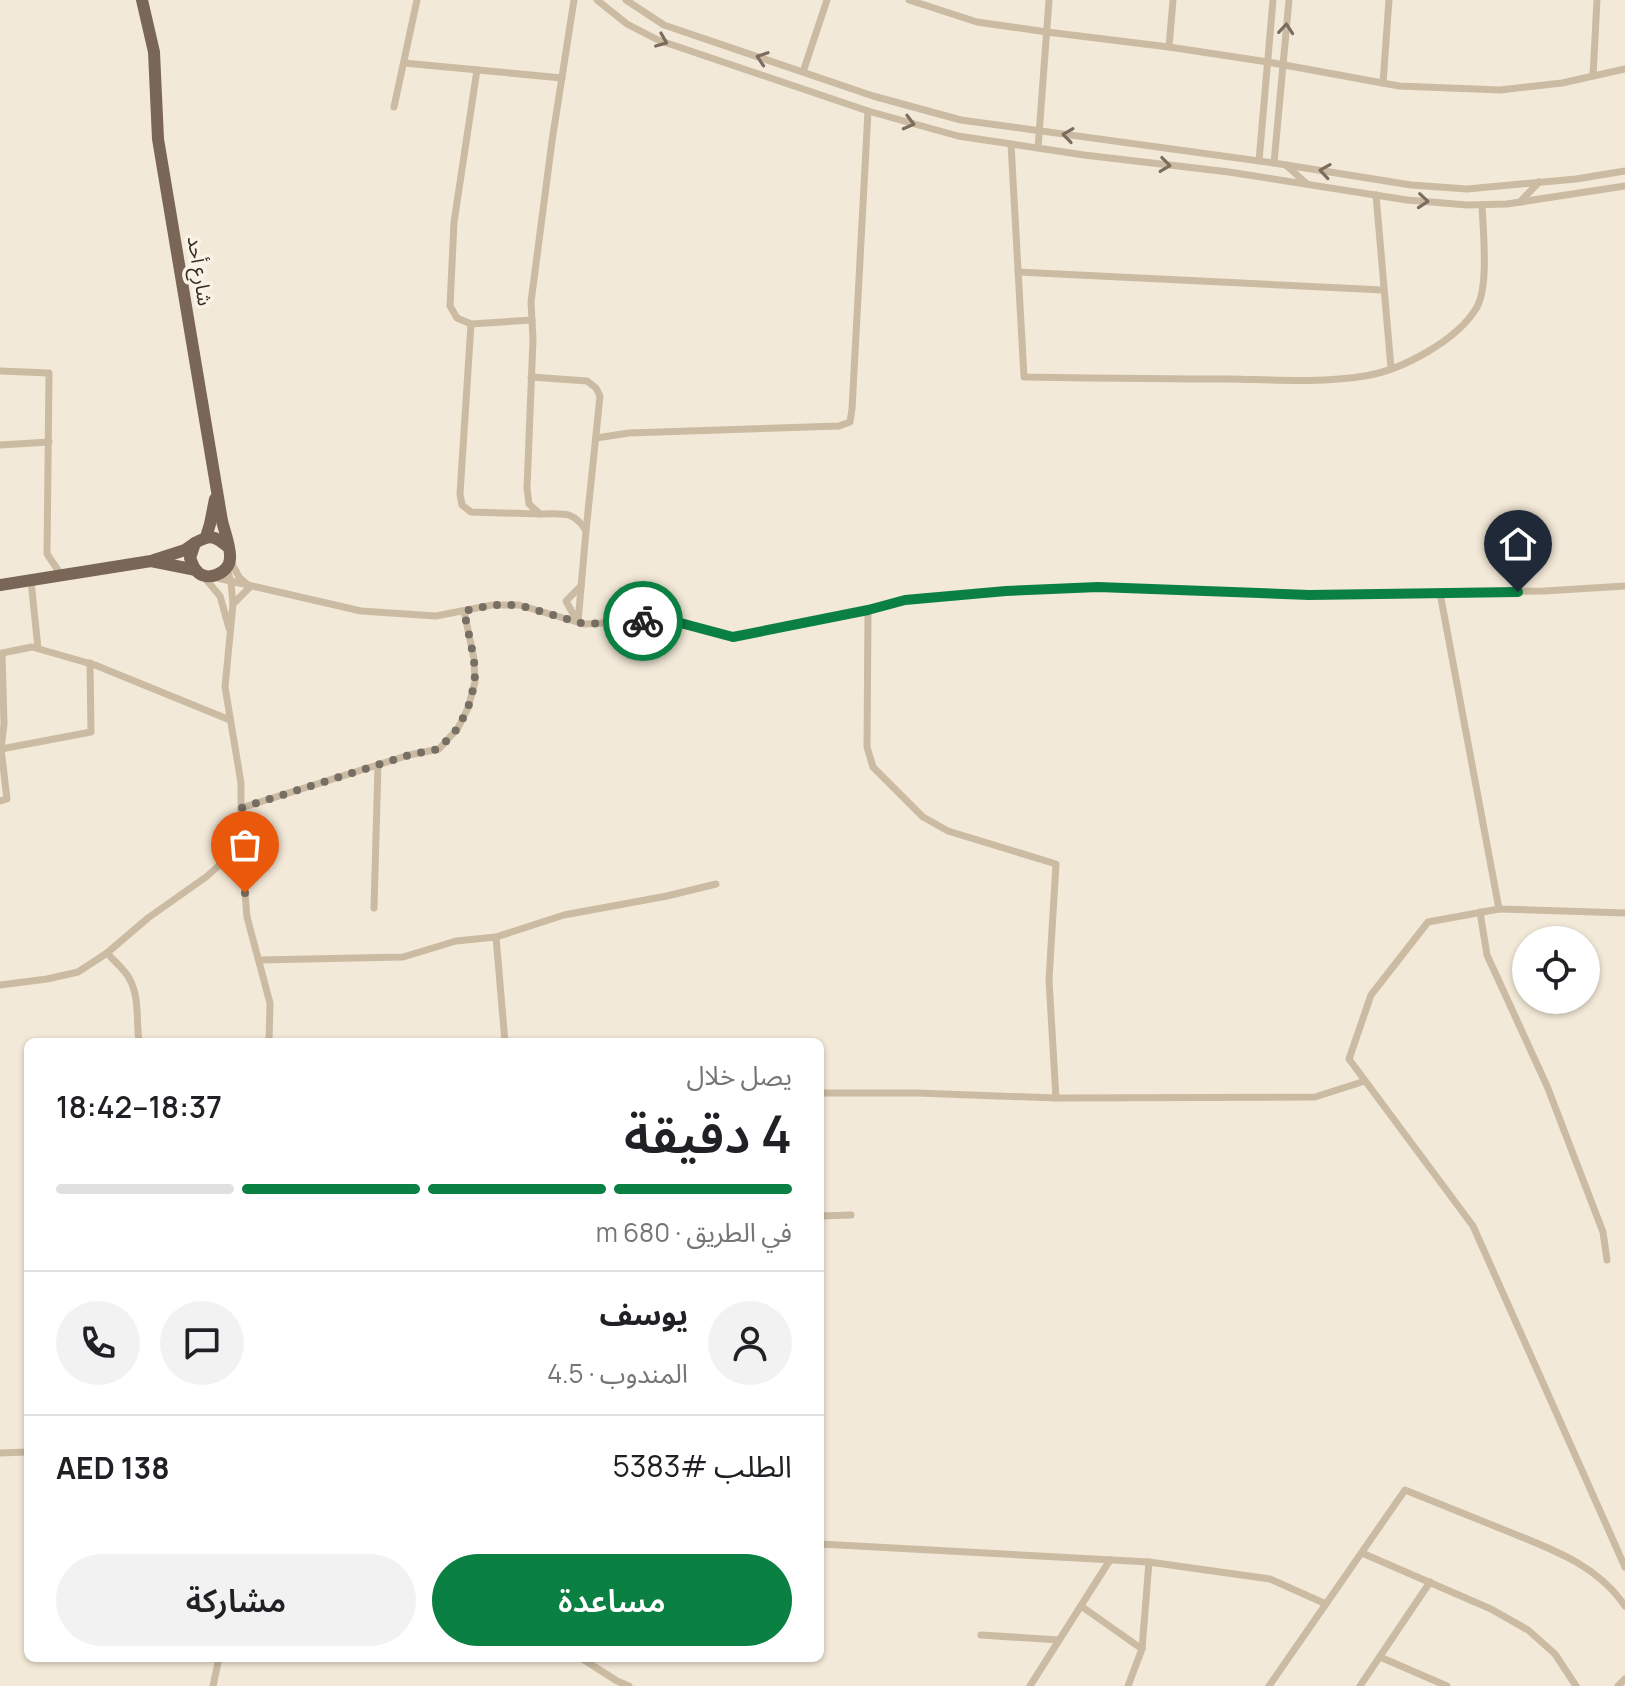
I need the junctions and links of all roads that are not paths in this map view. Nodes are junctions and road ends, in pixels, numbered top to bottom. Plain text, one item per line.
1 (142, 0) edge
2 (417, 0) edge
3 (574, 0) edge
4 (597, 0) edge
5 (626, 0) edge
6 (827, 0) edge
7 (909, 0) edge
8 (1049, 0) edge
9 (1173, 0) edge
10 (1273, 0) edge
11 (1289, 0) edge
12 (1389, 0) edge
13 (1597, 0) edge
14 (1047, 32) junction
15 (1169, 47) junction
16 (1268, 62) junction
17 (404, 63) junction
18 (1283, 65) junction
19 (1625, 69) edge
20 (477, 70) junction
21 (803, 72) junction
22 (1593, 76) junction
23 (562, 78) junction
24 (1383, 83) junction
25 (394, 107) dead end
26 (868, 111) junction
27 (1263, 121) junction
28 (1040, 131) junction
29 (1011, 144) junction
30 (1275, 146) junction
31 (1038, 148) junction
32 (1259, 161) junction
33 (1274, 163) junction
34 (1285, 164) junction
35 (1625, 171) edge
36 (1378, 179) junction
37 (1539, 182) junction
38 (1307, 184) junction
39 (1625, 186) edge
40 (1376, 195) junction
41 (1386, 197) junction
42 (1520, 202) junction
43 (1482, 205) junction
44 (1018, 272) junction
45 (1383, 290) junction
46 (532, 320) junction
47 (472, 322) junction
48 (1391, 368) junction
49 (0, 371) edge
50 (531, 377) junction
51 (596, 438) junction
52 (49, 442) junction
53 (0, 445) edge
54 (217, 488) junction
55 (540, 514) junction
56 (586, 531) junction
57 (201, 540) junction
58 (228, 558) junction
59 (151, 561) junction
60 (203, 574) junction
61 (62, 576) junction
62 (31, 581) junction
63 (231, 583) junction
64 (582, 584) junction
65 (0, 585) edge
66 (1625, 586) edge
67 (250, 587) junction
68 (1440, 593) junction
69 (233, 604) junction
70 (868, 610) junction
71 (464, 611) junction
72 (578, 622) junction
73 (229, 632) junction
74 (38, 648) junction
75 (90, 663) junction
76 (230, 720) junction
77 (1, 749) edge
78 (378, 765) junction
79 (0, 801) edge
80 (241, 808) junction
81 (241, 846) junction
82 (716, 884) dead end
83 (374, 908) dead end
84 (1499, 909) junction
85 (1480, 912) junction
86 (1625, 913) edge
87 (496, 937) junction
88 (107, 953) junction
89 (259, 960) junction
90 (0, 985) edge
91 (138, 1038) edge
92 (269, 1038) edge
93 (505, 1038) edge
94 (1365, 1081) junction
95 (824, 1093) edge
96 (1056, 1098) junction
97 (851, 1215) dead end
98 (824, 1216) edge
99 (1607, 1260) dead end
100 (24, 1452) edge
101 (0, 1453) edge
102 (824, 1544) edge
103 (1362, 1553) junction
104 (1110, 1560) junction
105 (1149, 1562) junction
106 (1625, 1567) edge
107 (1430, 1582) junction
108 (1326, 1604) junction
109 (1081, 1606) junction
110 (1625, 1606) edge
111 (981, 1635) dead end
112 (1059, 1640) junction
113 (1142, 1649) junction
114 (1380, 1657) junction
115 (218, 1662) edge
116 (587, 1662) edge
117 (1625, 1679) edge
118 (213, 1686) edge
119 (629, 1686) edge
120 (1030, 1686) edge
121 (1128, 1686) edge
122 (1269, 1686) edge
123 (1360, 1686) edge
124 (1447, 1686) edge
125 (1576, 1686) edge
126 (1618, 1686) edge

1 - 54 main road, شارع أحد
2 - 17 street
3 - 23 street
4 -> 26 street
21 -> 5 street
6 - 21 street
7 - 14 street
8 - 14 street
9 - 15 street
10 - 16 street
18 -> 11 street
12 - 24 street
13 - 22 street
14 - 15 street
14 - 28 street
15 - 16 street
16 - 18 street
16 - 27 street
17 - 20 street
17 - 25 street
18 - 24 street
18 - 30 street
19 - 22 street
20 - 23 street
20 - 47 street
21 - 28 street
22 - 24 street
23 - 46 street
26 -> 29 street
26 - 51 street
27 - 30 street
27 - 32 street
28 - 31 street
32 -> 28 street
29 - 31 street
29 - 44 street
30 - 33 street
31 -> 38 street
32 - 33 street
33 - 34 street
36 -> 34 street
34 - 38 street
35 - 37 street
36 - 37 street
36 - 41 street
37 - 42 street
38 - 40 street
39 - 42 street
40 - 41 street
40 - 45 street
41 -> 43 street
42 - 43 street
43 - 48 street
44 - 45 street
44 - 48 street
45 - 48 street
46 - 47 street
46 - 50 street
47 - 55 street
49 - 52 street
50 - 51 street
50 - 55 street
51 - 56 street
52 - 53 street
52 - 61 street
54 - 57 main road
54 - 58 main road, شارع أحد
55 - 56 street
56 - 64 street
57 - 58 main road
57 - 59 main road
57 - 60 main road
58 - 60 main road
58 - 63 street
58 - 67 street
59 - 60 main road
59 - 61 main road
60 - 63 street
60 - 73 street
61 - 62 main road
62 - 65 main road
62 - 74 street
63 - 67 street
63 - 69 street
64 - 72 street
64 - 72 street
66 - 68 street
67 - 69 street
67 - 71 street
68 - 70 street
68 - 84 street
69 - 73 street
70 - 72 street
70 - 96 street
71 - 72 street
71 - 78 street
73 - 76 street
74 - 75 street
74 - 77 street
75 - 76 street
75 - 77 street
76 - 80 street
77 - 79 street
78 - 80 street
78 - 83 street
80 - 81 street
81 - 88 street
81 - 89 street
82 - 87 street
84 - 85 street
84 - 86 street
85 - 94 street
85 - 99 street
87 - 89 street
87 - 93 street
88 - 90 street
88 - 91 street
89 - 92 street
94 - 96 street
94 - 106 street
95 - 96 street
97 - 98 street
100 - 101 street
102 - 104 street
103 - 107 street
103 - 108 street
103 - 110 street
104 - 105 street
104 - 109 street
105 - 108 street
105 - 113 street
107 - 114 street
107 - 125 street
108 - 122 street
109 - 112 street
109 - 113 street
111 - 112 street
112 - 120 street
113 - 121 street
114 - 123 street
114 - 124 street
115 - 118 street
116 - 119 street
117 - 126 street

